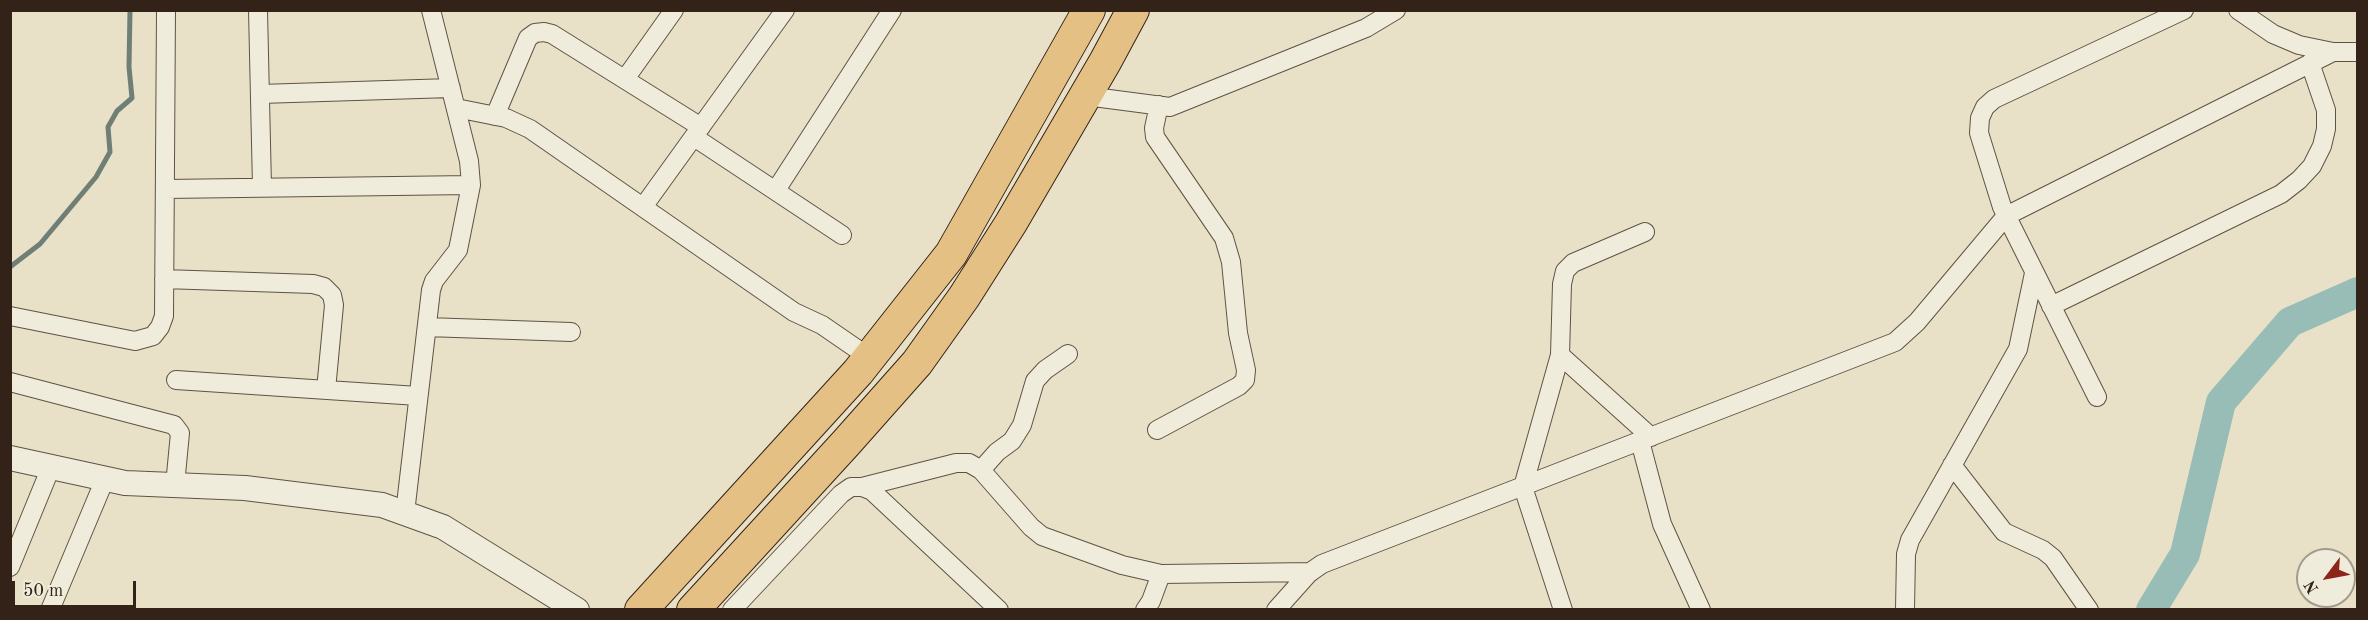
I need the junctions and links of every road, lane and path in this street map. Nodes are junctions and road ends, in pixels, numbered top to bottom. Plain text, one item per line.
1 (166, 10) edge
2 (258, 10) edge
3 (431, 10) edge
4 (674, 10) edge
5 (785, 10) edge
6 (892, 10) edge
7 (1089, 10) edge
8 (1132, 10) edge
9 (1396, 10) edge
10 (2184, 10) edge
11 (2238, 10) edge
12 (2333, 52) junction
13 (2358, 52) edge
14 (2310, 63) junction
15 (626, 79) junction
16 (451, 88) junction
17 (260, 94) junction
18 (1086, 96) junction
19 (1159, 105) junction
20 (456, 108) junction
21 (495, 116) junction
22 (698, 132) junction
23 (471, 185) junction
24 (262, 187) junction
25 (165, 189) junction
26 (776, 190) junction
27 (643, 207) junction
28 (2006, 216) junction
29 (1646, 232) dead end
30 (842, 235) dead end
31 (2034, 273) junction
32 (164, 279) junction
33 (2051, 306) junction
34 (10, 316) edge
35 (427, 327) junction
36 (571, 332) dead end
37 (1068, 354) dead end
38 (1560, 355) junction
39 (870, 358) junction
40 (176, 380) dead end
41 (10, 382) edge
42 (326, 390) junction
43 (418, 396) junction
44 (2097, 397) dead end
45 (1157, 430) dead end
46 (1646, 439) junction
47 (10, 458) edge
48 (1952, 465) junction
49 (51, 467) junction
50 (981, 470) junction
51 (105, 479) junction
52 (175, 485) junction
53 (862, 487) junction
54 (1523, 487) junction
55 (405, 513) junction
56 (10, 567) edge
57 (1311, 572) junction
58 (1161, 574) junction
59 (50, 609) edge
60 (577, 609) edge
61 (641, 609) edge
62 (693, 609) edge
63 (732, 609) edge
64 (999, 609) edge
65 (1145, 609) edge
66 (1276, 609) edge
67 (1563, 609) edge
68 (1701, 609) edge
69 (1905, 609) edge
70 (2089, 609) edge

1 - 25 street
2 - 17 street
3 - 16 street
4 - 15 street
5 - 22 street
6 - 26 street
7 - 39 highway
8 - 18 highway
9 - 19 street
10 - 28 street
11 - 12 street
12 - 13 street
12 - 14 street
14 - 28 street
14 - 33 street
15 - 21 street
15 - 22 street
16 - 17 street
16 - 20 street
17 - 24 street
18 - 19 street
18 - 62 highway
19 - 45 street
20 - 21 street
20 - 23 street
21 - 27 street
22 - 26 street
22 - 27 street
23 - 24 street
23 - 35 street
24 - 25 street
25 - 32 street
26 - 30 street
27 - 39 street
28 - 31 street
28 - 46 street
29 - 38 street
31 - 33 street
31 - 48 street
32 - 34 street
32 - 42 street
33 - 44 street
35 - 36 street
35 - 43 street
37 - 50 street
38 - 46 street
38 - 54 street
39 - 61 highway
40 - 42 street
41 - 52 street
42 - 43 street
43 - 55 street
46 - 54 street
46 - 68 street
47 - 49 street
48 - 69 street
48 - 70 street
49 - 51 street
49 - 56 street
50 - 53 street
50 - 58 street
51 - 52 street
51 - 59 street
52 - 55 street
53 - 63 street
53 - 64 street
54 - 57 street
54 - 67 street
55 - 60 street
57 - 58 street
57 - 66 street
58 - 65 street

